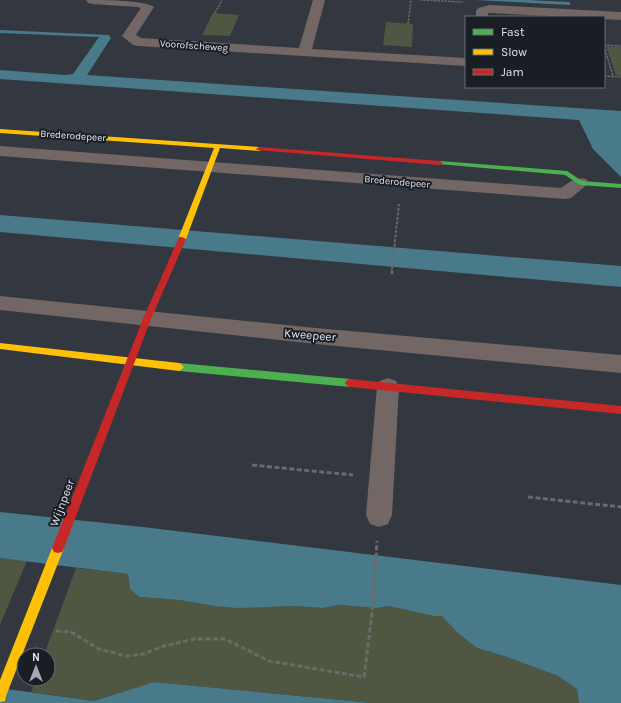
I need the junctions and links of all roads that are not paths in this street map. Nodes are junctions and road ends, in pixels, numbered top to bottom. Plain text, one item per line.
1 (92, 0) edge
2 (319, 0) edge
3 (590, 0) edge
4 (140, 1) edge
5 (486, 13) edge
6 (595, 15) junction
7 (621, 16) edge
8 (304, 53) junction
9 (465, 62) edge
10 (0, 131) edge
11 (218, 146) junction
12 (0, 151) edge
13 (210, 166) junction
14 (580, 184) junction
15 (619, 186) edge
16 (0, 303) edge
17 (147, 319) junction
18 (0, 346) edge
19 (131, 362) junction
20 (621, 364) edge
21 (388, 387) junction
22 (621, 410) edge
23 (379, 515) dead end
24 (0, 696) edge

1 - 4 street, Voorofscheweg
2 - 8 street
3 - 6 street
4 - 8 street, Voorofscheweg
5 - 6 street
6 - 7 street
8 - 9 street, Voorofscheweg
10 - 11 street, Brederodepeer
11 - 13 street
11 - 14 street, Brederodepeer
12 - 13 street, Brederodepeer
13 - 14 street, Brederodepeer
13 - 17 street
14 - 15 street
16 - 17 street, Kweepeer
17 - 19 street, Wijnpeer
17 - 20 street, Kweepeer
18 - 19 street
19 - 21 street
19 - 24 street, Wijnpeer
21 - 22 street
21 - 23 street

